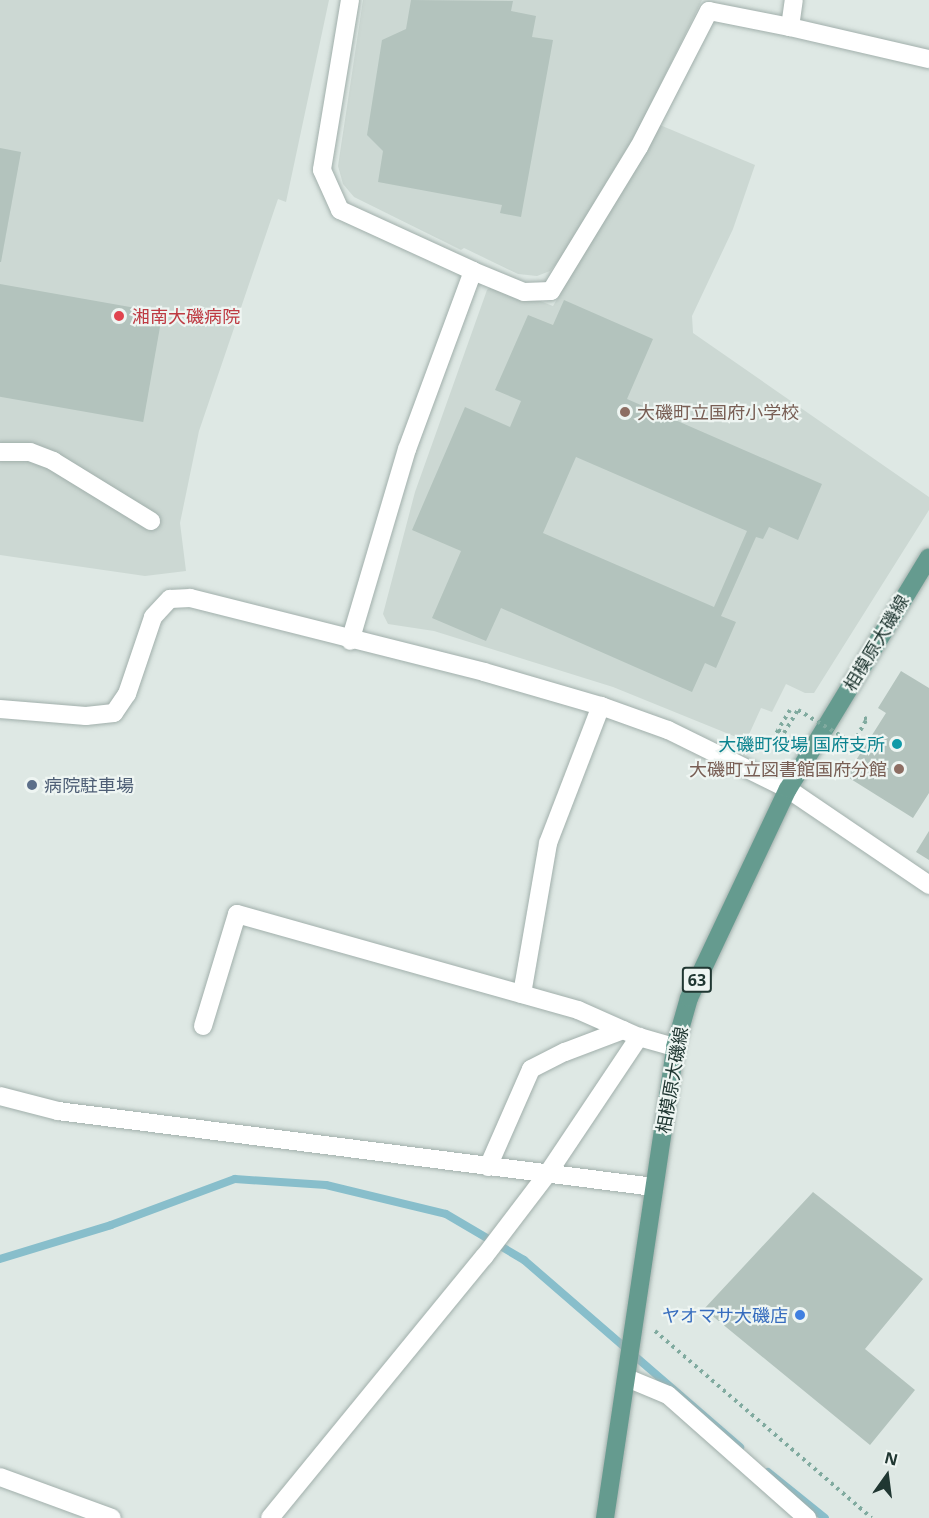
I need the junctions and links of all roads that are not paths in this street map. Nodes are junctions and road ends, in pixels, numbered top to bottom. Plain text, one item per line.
1 (350, 0) edge
2 (794, 0) edge
3 (790, 27) junction
4 (929, 59) edge
5 (473, 271) junction
6 (0, 452) edge
7 (151, 521) dead end
8 (929, 557) edge
9 (350, 640) junction
10 (601, 706) junction
11 (0, 709) edge
12 (788, 789) junction
13 (929, 885) edge
14 (522, 994) junction
15 (203, 1026) dead end
16 (631, 1033) junction
17 (675, 1047) junction
18 (0, 1096) edge
19 (488, 1167) junction
20 (548, 1173) junction
21 (654, 1187) junction
22 (627, 1378) junction
23 (0, 1477) edge
24 (112, 1518) edge
25 (270, 1518) edge
26 (605, 1518) edge
27 (807, 1518) edge

1 - 5 street
2 - 3 street
3 - 4 street
3 - 5 street
5 - 9 street
6 - 7 street
8 - 12 main road, 相模原大磯線 / 63
9 - 10 street
9 - 11 street
10 - 12 street
10 - 14 street
12 - 13 street
12 - 17 main road, 相模原大磯線 / 63
14 - 15 street
14 - 16 street
16 - 17 street
16 - 19 street
16 - 20 street
17 - 21 main road, 相模原大磯線 / 63
18 - 19 street
19 - 20 street
20 - 21 street
20 - 25 street
21 - 22 main road, 相模原大磯線 / 63
22 - 26 main road, 相模原大磯線 / 63
22 - 27 street
23 - 24 street

